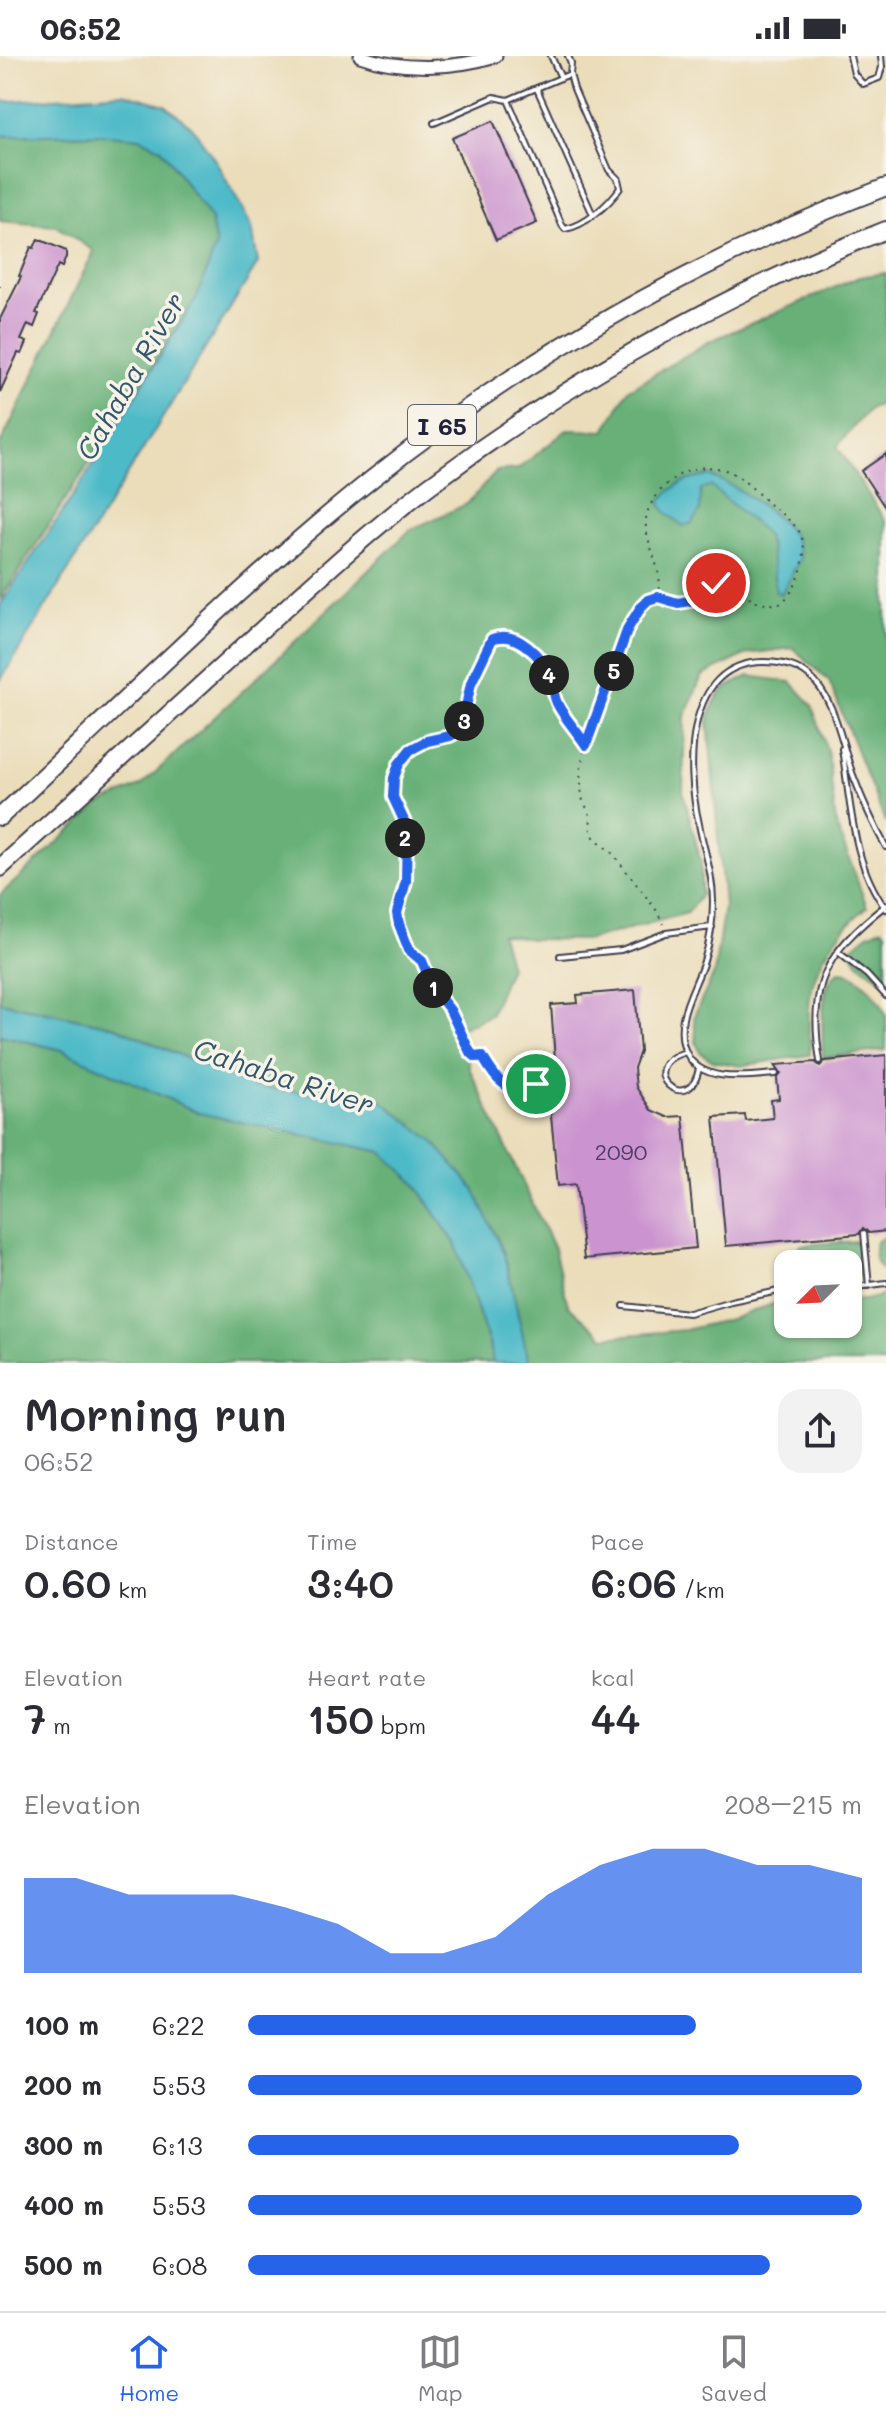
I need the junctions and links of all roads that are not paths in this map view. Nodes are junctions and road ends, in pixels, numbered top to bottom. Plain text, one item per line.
1 (360, 56) edge
2 (496, 56) edge
3 (551, 56) edge
4 (568, 56) edge
5 (850, 56) edge
6 (881, 56) edge
7 (570, 74) junction
8 (561, 78) junction
9 (537, 88) junction
10 (508, 100) junction
11 (434, 123) dead end
12 (886, 187) edge
13 (593, 215) junction
14 (886, 230) edge
15 (839, 735) junction
16 (0, 817) edge
17 (886, 847) edge
18 (0, 868) edge
19 (885, 907) edge
20 (712, 927) junction
21 (838, 952) junction
22 (560, 956) dead end
23 (886, 996) edge
24 (686, 1052) junction
25 (820, 1061) dead end
26 (699, 1068) junction
27 (776, 1074) dead end
28 (864, 1233) dead end
29 (886, 1283) edge
30 (869, 1286) junction
31 (862, 1287) edge
32 (774, 1292) edge
33 (624, 1306) dead end

1 - 2 street
3 - 8 lane
4 - 7 lane
5 - 6 lane
7 - 8 lane
7 - 13 lane
8 - 9 lane
9 - 10 lane
9 - 13 lane
10 - 11 lane
10 - 13 lane
12 - 16 highway, I 65
14 - 18 highway, I 65
15 - 17 lane
15 - 19 lane
15 - 20 lane
19 - 21 lane
20 - 22 lane
20 - 24 lane
21 - 23 lane
21 - 25 lane
24 - 26 lane
24 - 26 lane
26 - 27 lane
28 - 30 lane
29 - 30 lane
30 - 31 lane
32 - 33 lane

